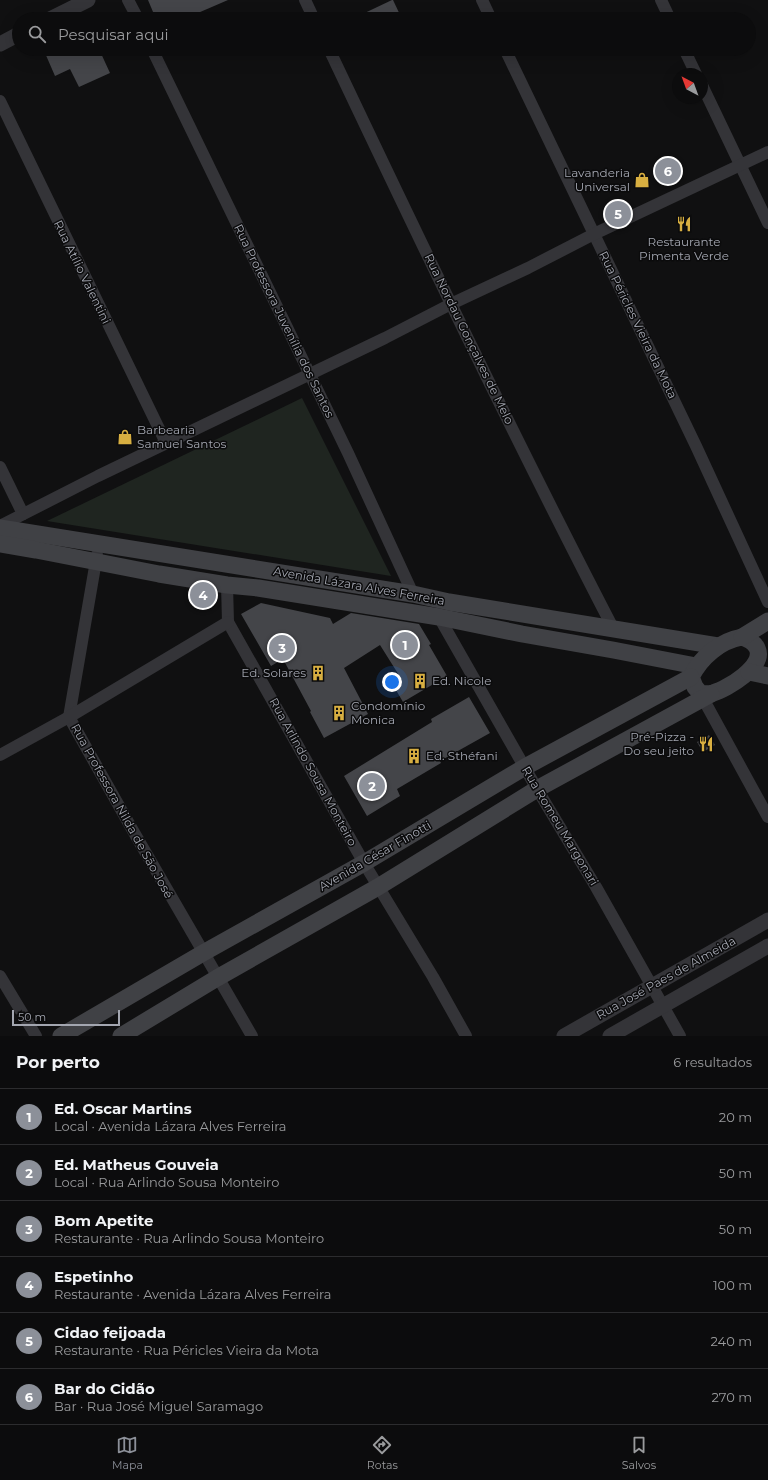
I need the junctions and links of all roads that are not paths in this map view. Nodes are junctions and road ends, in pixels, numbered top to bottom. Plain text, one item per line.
1 (88, 0) edge
2 (128, 0) edge
3 (305, 0) edge
4 (482, 0) edge
5 (661, 0) edge
6 (64, 12) edge
7 (134, 12) edge
8 (311, 12) edge
9 (488, 12) edge
10 (667, 12) edge
11 (12, 38) edge
12 (0, 44) edge
13 (155, 56) edge
14 (332, 56) edge
15 (509, 56) edge
16 (687, 56) edge
17 (693, 68) edge
18 (708, 98) edge
19 (0, 101) edge
20 (768, 152) edge
21 (740, 165) junction
22 (768, 223) edge
23 (594, 234) junction
24 (451, 304) junction
25 (310, 375) junction
26 (166, 443) junction
27 (0, 467) edge
28 (23, 514) junction
29 (0, 527) edge
30 (0, 544) edge
31 (99, 544) junction
32 (96, 562) junction
33 (304, 576) junction
34 (227, 585) junction
35 (414, 594) junction
36 (302, 595) junction
37 (768, 602) edge
38 (439, 617) junction
39 (768, 621) edge
40 (228, 622) junction
41 (613, 628) junction
42 (742, 636) junction
43 (718, 646) junction
44 (763, 650) edge
45 (693, 672) junction
46 (749, 672) junction
47 (768, 676) edge
48 (705, 695) junction
49 (69, 717) junction
50 (0, 756) edge
51 (525, 767) junction
52 (537, 789) junction
53 (768, 818) edge
54 (364, 863) junction
55 (378, 887) junction
56 (768, 920) edge
57 (768, 946) edge
58 (203, 953) junction
59 (0, 976) edge
60 (217, 978) junction
61 (651, 986) junction
62 (662, 1005) junction
63 (36, 1036) edge
64 (62, 1036) edge
65 (121, 1036) edge
66 (252, 1036) edge
67 (466, 1036) edge
68 (564, 1036) edge
69 (610, 1036) edge
70 (680, 1036) edge

1 - 6 street
2 - 7 street
3 - 8 street
4 - 9 street
5 - 10 street
11 - 12 street
13 - 25 street, Rua Professora Juvenília dos Santos
14 - 24 street, Rua Nordau Gonçalves de Melo
15 - 23 street, Rua Péricles Vieira da Mota
16 - 17 street
18 - 21 street
19 - 26 street, Rua Atílio Valentini
20 - 21 street
21 - 22 street
21 - 23 street
23 - 24 street
23 - 37 street, Rua Péricles Vieira da Mota
24 - 25 street
24 - 41 street, Rua Nordau Gonçalves de Melo
25 - 26 street
25 - 35 street, Rua Professora Juvenília dos Santos
26 - 28 street
27 - 28 street
28 - 29 street
29 - 31 main road, Avenida Lázara Alves Ferreira
30 - 32 main road, Avenida Lázara Alves Ferreira
31 - 32 street, Rua Professora Nilda de São José
31 - 33 main road, Avenida Lázara Alves Ferreira
32 - 34 main road, Avenida Lázara Alves Ferreira
32 - 49 street, Rua Professora Nilda de São José
33 - 35 main road, Avenida Lázara Alves Ferreira
33 - 36 main road
34 - 36 main road, Avenida Lázara Alves Ferreira
34 - 40 street, Rua Arlindo Sousa Monteiro
35 - 41 main road, Avenida Lázara Alves Ferreira
36 - 38 main road, Avenida Lázara Alves Ferreira
38 - 45 main road, Avenida Lázara Alves Ferreira
38 - 51 street, Rua Romeu Margonari
39 - 42 main road, Avenida César Finotti
40 - 49 street
40 - 54 street, Rua Arlindo Sousa Monteiro
41 - 43 main road, Avenida Lázara Alves Ferreira
42 - 43 main road, Avenida César Finotti
42 - 44 main road
43 - 45 main road, Avenida César Finotti
44 - 46 main road
45 - 48 main road
45 - 51 main road, Avenida César Finotti
46 - 47 main road
46 - 48 main road
48 - 52 main road
48 - 53 street
49 - 50 street
49 - 58 street, Rua Professora Nilda de São José
51 - 52 street, Rua Romeu Margonari
51 - 54 main road, Avenida César Finotti
52 - 55 main road
52 - 61 street, Rua Romeu Margonari
54 - 55 street, Rua Arlindo Sousa Monteiro
54 - 58 main road, Avenida César Finotti
55 - 60 main road
55 - 67 street, Rua Arlindo Sousa Monteiro
56 - 61 street, Rua José Paes de Almeida
57 - 62 street, Rua José Paes de Almeida
58 - 60 street, Rua Professora Nilda de São José
58 - 64 main road, Avenida César Finotti
59 - 63 street
60 - 65 main road
60 - 66 street, Rua Professora Nilda de São José
61 - 62 street, Rua Romeu Margonari
61 - 68 street, Rua José Paes de Almeida
62 - 69 street, Rua José Paes de Almeida
62 - 70 street, Rua Romeu Margonari

